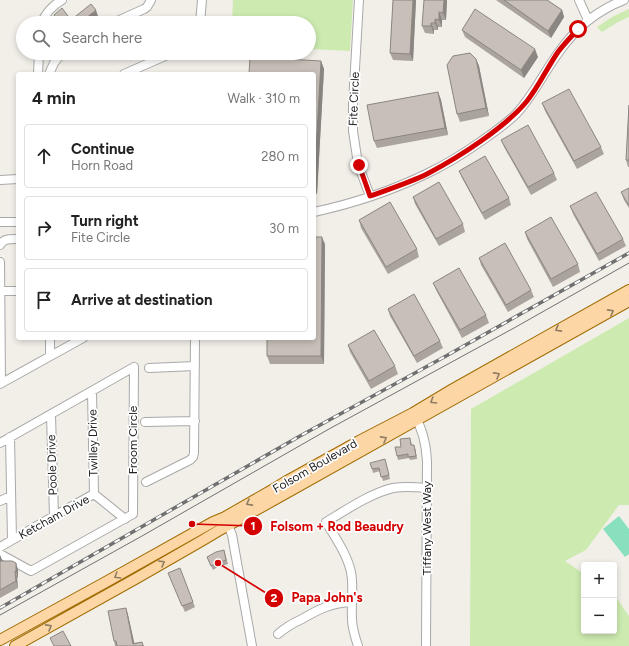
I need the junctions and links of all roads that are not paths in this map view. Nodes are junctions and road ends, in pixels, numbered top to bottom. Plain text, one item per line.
1 (62, 0) edge
2 (151, 0) edge
3 (202, 0) edge
4 (359, 0) edge
5 (579, 0) edge
6 (624, 0) edge
7 (45, 16) edge
8 (130, 16) edge
9 (201, 16) edge
10 (588, 20) junction
11 (39, 60) edge
12 (57, 60) edge
13 (156, 60) edge
14 (38, 72) edge
15 (50, 72) edge
16 (129, 72) edge
17 (0, 180) edge
18 (16, 180) edge
19 (370, 196) junction
20 (316, 212) edge
21 (0, 222) edge
22 (16, 222) edge
23 (16, 239) edge
24 (0, 245) edge
25 (0, 262) edge
26 (629, 290) edge
27 (0, 291) edge
28 (16, 291) edge
29 (629, 301) edge
30 (50, 340) edge
31 (79, 340) edge
32 (195, 340) edge
33 (50, 356) junction
34 (195, 366) junction
35 (149, 368) dead end
36 (0, 384) edge
37 (92, 391) junction
38 (51, 415) junction
39 (415, 417) junction
40 (195, 421) junction
41 (145, 422) dead end
42 (10, 437) junction
43 (0, 443) edge
44 (146, 482) dead end
45 (428, 488) junction
46 (94, 494) junction
47 (11, 496) junction
48 (0, 501) edge
49 (54, 516) junction
50 (125, 519) junction
51 (227, 521) junction
52 (12, 540) junction
53 (0, 547) edge
54 (0, 554) edge
55 (104, 583) junction
56 (352, 602) junction
57 (72, 614) junction
58 (278, 634) dead end
59 (0, 640) edge
60 (14, 646) edge
61 (252, 646) edge
62 (358, 646) edge
63 (426, 646) edge

1 - 7 street
2 - 8 street
3 - 9 street
4 - 19 street, Fite Circle
5 - 10 street
6 - 10 street
10 - 19 street
11 - 14 street
12 - 15 street
13 - 16 street
17 - 18 street
19 - 20 street
21 - 22 street
23 - 24 street
25 - 27 street
26 -> 39 main road, Folsom Boulevard
27 - 28 street
27 - 36 street
39 -> 29 main road, Folsom Boulevard
30 - 33 street
31 - 33 street
32 - 34 street
33 - 36 street
34 - 35 street
34 - 40 street
37 - 38 street, Froom Circle
37 - 46 street, Twilley Drive
37 - 50 street, Froom Circle
38 - 42 street, Froom Circle
38 - 49 street, Poole Drive
39 - 45 street, Tiffany West Way
39 - 51 main road, Folsom Boulevard
40 - 41 street
40 - 44 street
42 - 43 street, Froom Circle
42 - 47 street
45 - 56 street
45 - 63 street, Tiffany West Way
46 - 49 street, Ketcham Drive
46 - 50 street, Ketcham Drive
47 - 48 street
47 - 52 street
49 - 52 street, Ketcham Drive
50 - 54 street
51 -> 55 main road, Folsom Boulevard
57 -> 51 main road, Folsom Boulevard
51 - 61 street
52 - 53 street, Ketcham Drive
55 - 57 main road
55 - 59 main road, Folsom Boulevard
56 - 58 street
56 - 62 street
60 -> 57 main road, Folsom Boulevard

